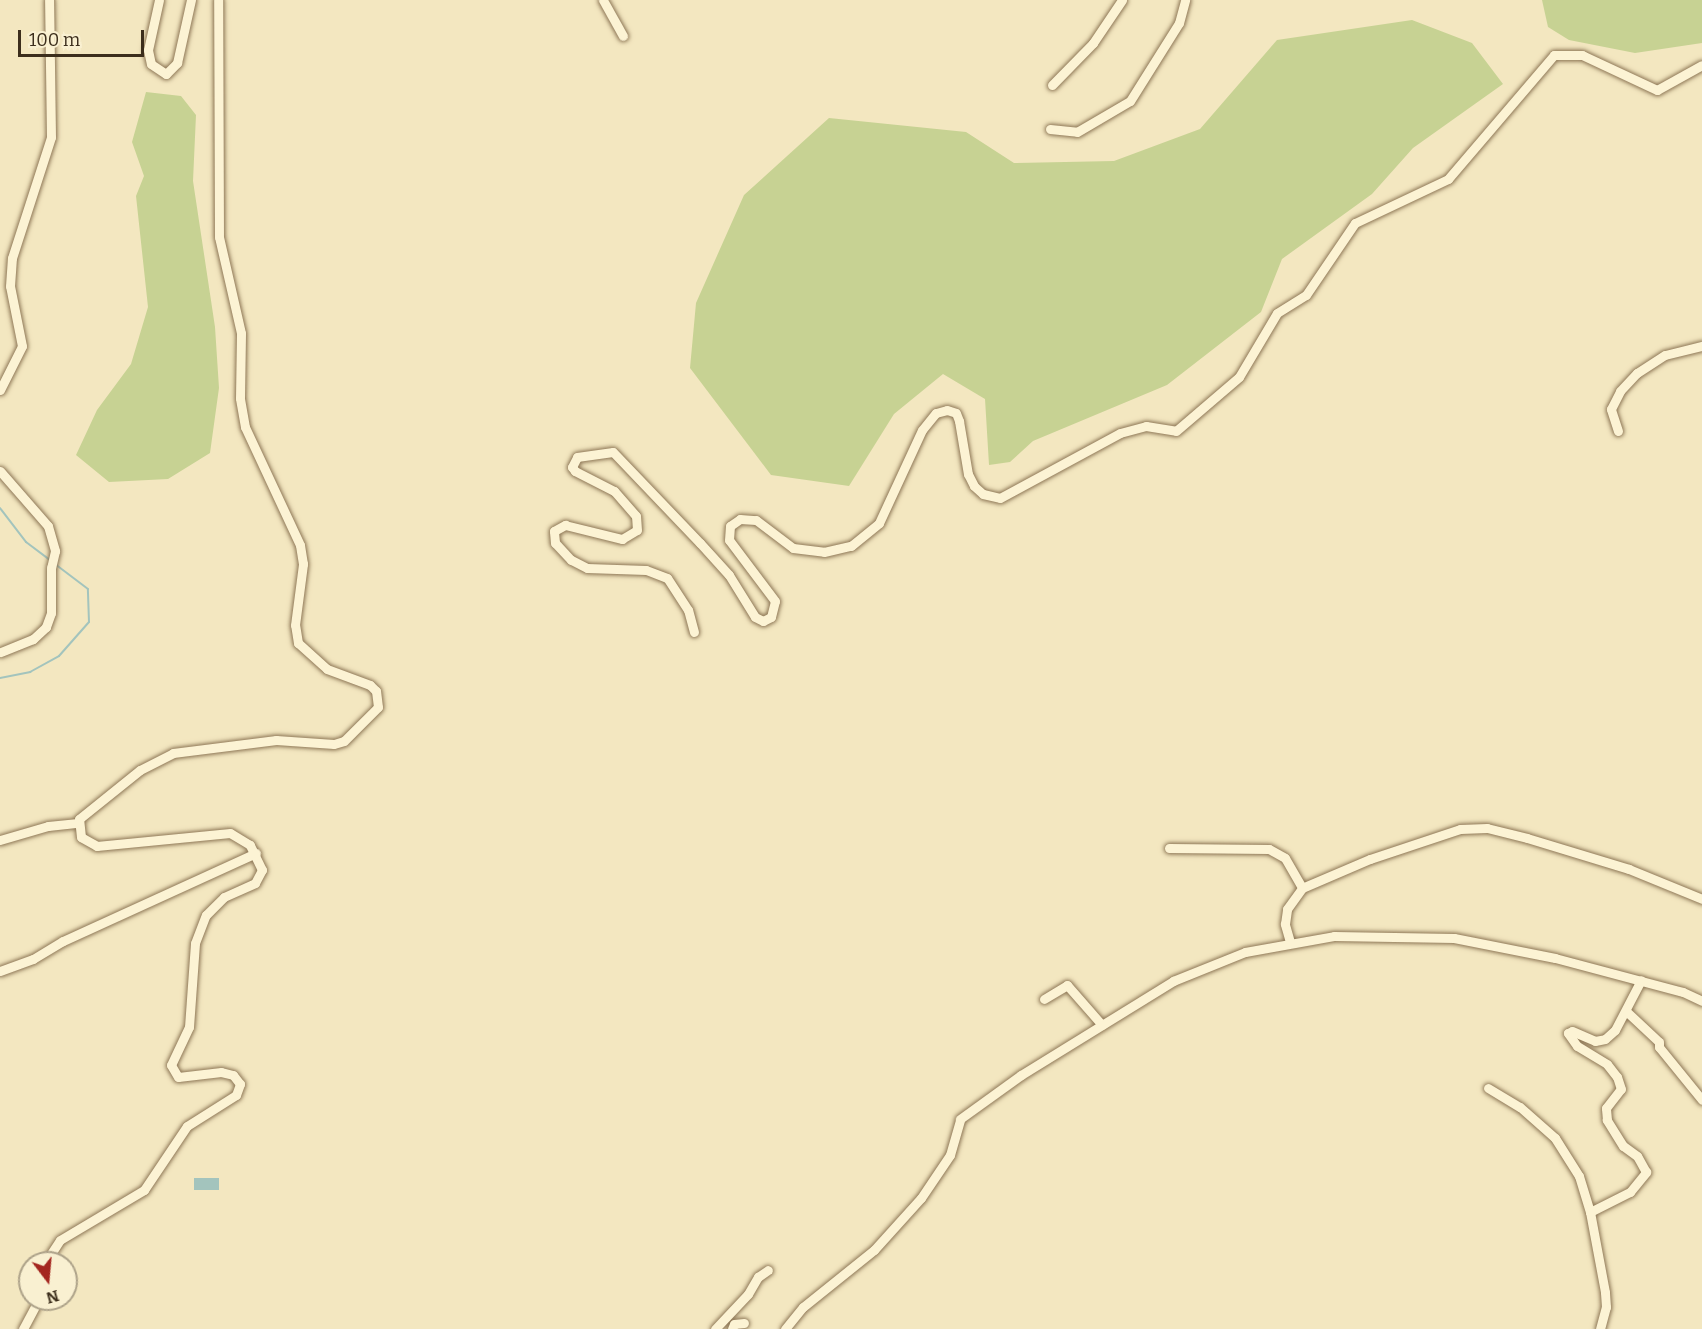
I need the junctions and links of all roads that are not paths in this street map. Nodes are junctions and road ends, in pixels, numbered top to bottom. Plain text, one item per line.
1 (49, 0) edge
2 (159, 0) edge
3 (191, 0) edge
4 (218, 0) edge
5 (603, 0) edge
6 (1122, 0) edge
7 (1185, 0) edge
8 (623, 36) dead end
9 (1702, 65) edge
10 (1052, 85) dead end
11 (1050, 129) dead end
12 (1702, 346) edge
13 (0, 390) edge
14 (1618, 431) dead end
15 (0, 471) edge
16 (693, 632) dead end
17 (0, 652) edge
18 (78, 823) junction
19 (0, 840) edge
20 (1169, 848) dead end
21 (256, 853) junction
22 (1302, 888) junction
23 (1702, 899) edge
24 (1290, 942) junction
25 (0, 970) edge
26 (1641, 980) junction
27 (1044, 999) dead end
28 (1702, 1001) edge
29 (1626, 1011) junction
30 (1102, 1025) junction
31 (1488, 1088) dead end
32 (1702, 1100) edge
33 (1590, 1212) junction
34 (53, 1251) edge
35 (768, 1270) dead end
36 (33, 1311) edge
37 (744, 1323) dead end
38 (23, 1329) edge
39 (715, 1329) edge
40 (732, 1329) edge
41 (784, 1329) edge
42 (1600, 1329) edge

1 - 13 street
2 - 3 street
4 - 18 street
5 - 8 street
6 - 10 street
7 - 11 street
9 - 16 street
12 - 14 street
15 - 17 street
18 - 19 street
18 - 21 street
20 - 22 street
21 - 25 street
21 - 34 street
22 - 23 street
22 - 24 street
24 - 26 street
24 - 30 street
26 - 28 street
26 - 29 street
27 - 30 street
29 - 32 street
29 - 33 street
30 - 41 street
31 - 33 street
33 - 42 street
35 - 39 street
36 - 38 street
37 - 40 street

